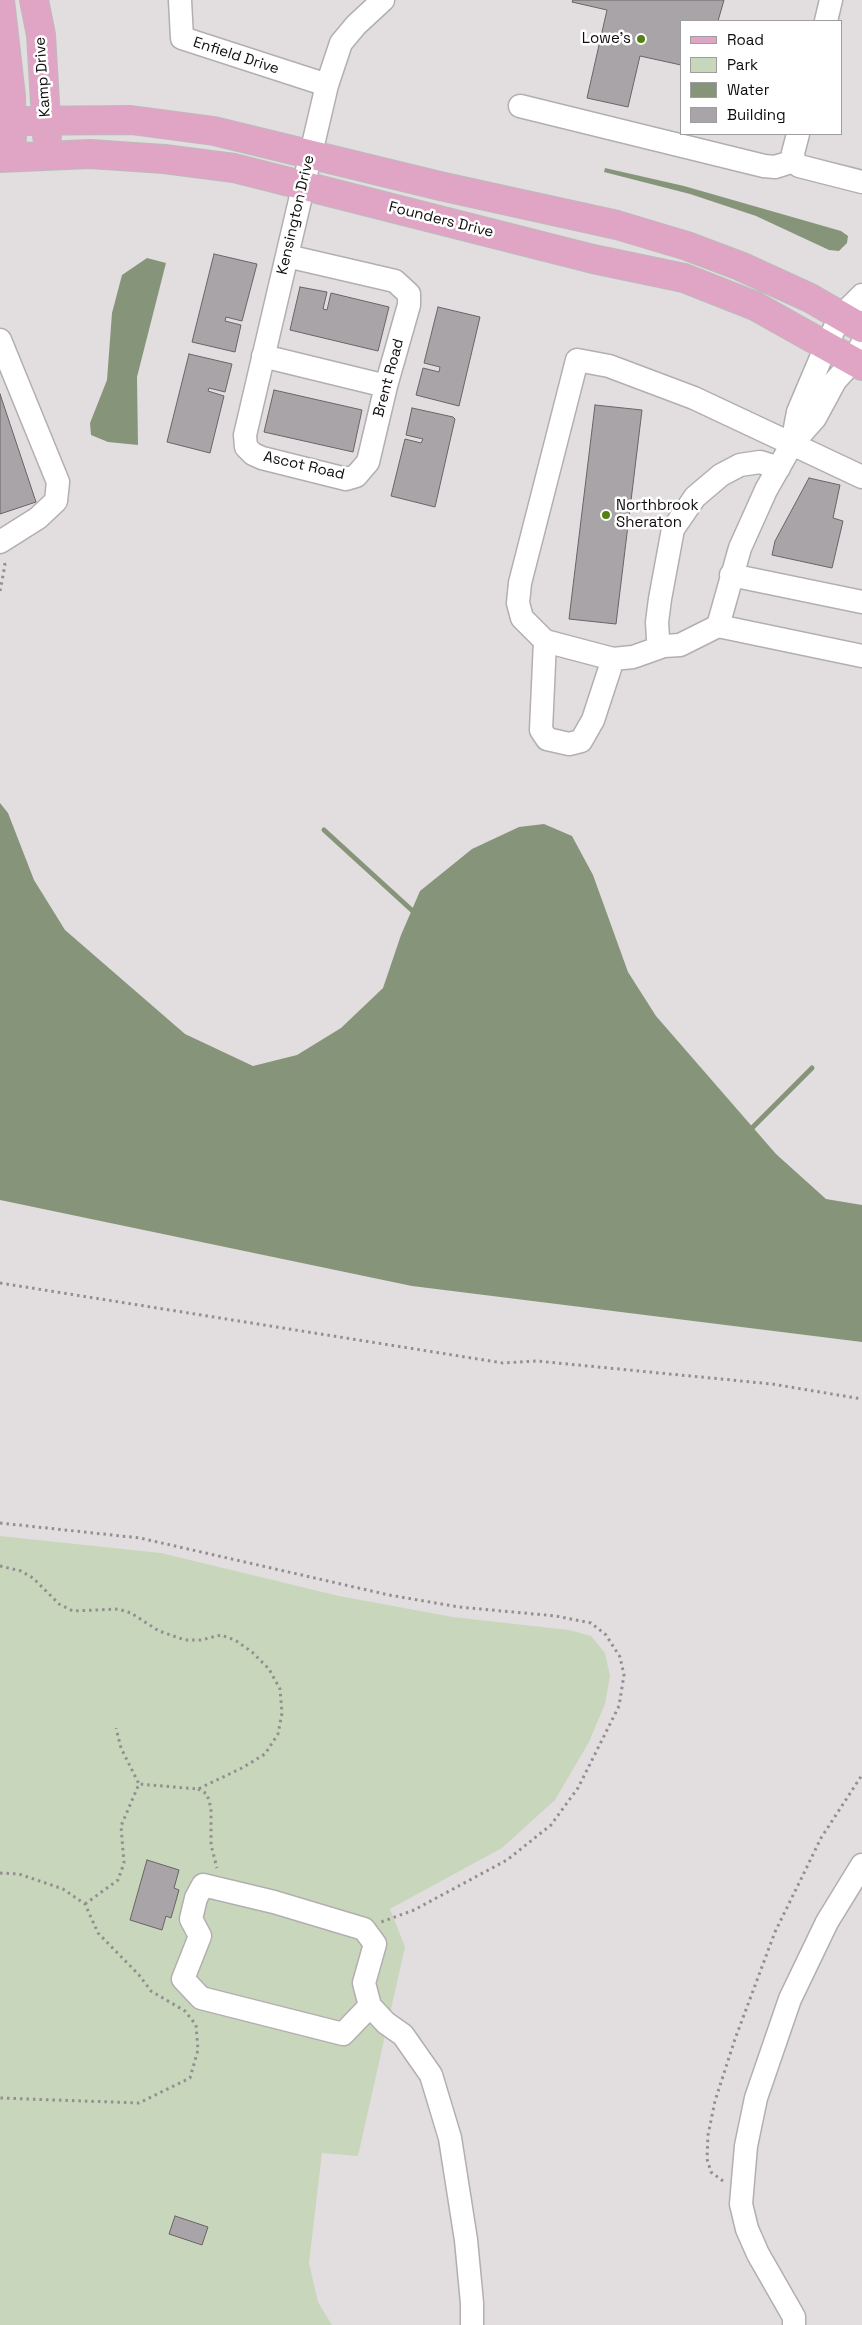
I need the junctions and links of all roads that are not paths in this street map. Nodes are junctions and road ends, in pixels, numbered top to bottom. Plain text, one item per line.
1 (0, 0) edge
2 (34, 0) edge
3 (180, 0) edge
4 (383, 0) edge
5 (831, 0) edge
6 (826, 20) edge
7 (327, 85) junction
8 (520, 106) dead end
9 (47, 119) junction
10 (6, 120) edge
11 (798, 135) edge
12 (310, 154) junction
13 (48, 155) junction
14 (6, 158) edge
15 (794, 161) junction
16 (862, 182) edge
17 (302, 186) junction
18 (287, 256) junction
19 (862, 295) edge
20 (851, 323) edge
21 (0, 340) edge
22 (826, 346) junction
23 (263, 356) junction
24 (859, 357) edge
25 (386, 386) junction
26 (792, 444) junction
27 (246, 447) joint
28 (779, 468) junction
29 (363, 470) joint
30 (862, 477) edge
31 (0, 542) edge
32 (731, 575) junction
33 (862, 602) edge
34 (718, 626) junction
35 (545, 641) junction
36 (664, 646) junction
37 (862, 656) edge
38 (613, 659) junction
39 (862, 1865) edge
40 (370, 2006) junction
41 (472, 2325) edge
42 (794, 2325) edge

1 - 10 main road
2 - 9 main road, Kamp Drive
3 - 7 street, Enfield Drive
4 - 7 street, Kensington Drive
5 - 6 street
7 - 12 street, Kensington Drive
8 - 15 street
9 - 10 main road
9 - 12 main road
9 - 13 main road, Kamp Drive
10 - 14 main road
11 - 15 street
12 - 17 street, Kensington Drive
12 - 20 main road
13 - 14 main road, Founders Drive
13 - 17 main road, Founders Drive
15 - 16 street
17 - 18 street, Kensington Drive
17 - 22 main road, Founders Drive
18 - 23 street, Kensington Drive
18 - 25 street, Brent Road
19 - 20 street
20 - 22 street
21 - 31 street
22 - 24 main road, Founders Drive
22 - 26 street
23 - 25 street
23 - 27 street, Kensington Drive
24 - 26 street
25 - 29 street, Brent Road
26 - 28 street
26 - 30 street
26 - 35 street
27 - 29 street, Ascot Road
28 - 32 street
28 - 36 street
32 - 33 street
32 - 34 street
34 - 36 street
34 - 37 street
35 - 38 street
35 - 38 street
36 - 38 street
39 - 42 street
40 - 40 street
40 - 41 street

